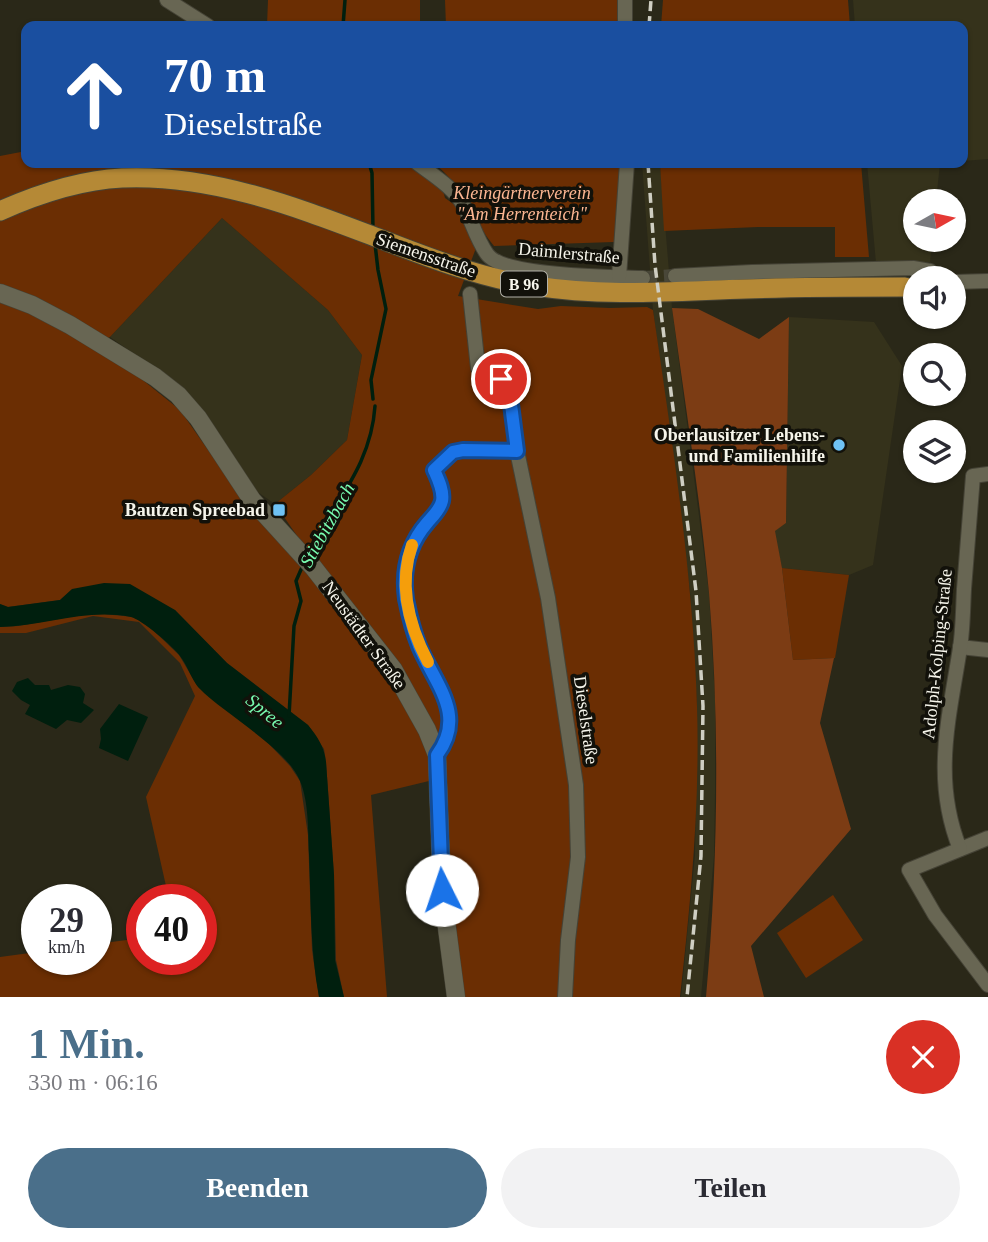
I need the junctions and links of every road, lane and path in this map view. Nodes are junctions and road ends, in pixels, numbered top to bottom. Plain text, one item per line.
1 (167, 0) edge
2 (625, 0) edge
3 (200, 21) edge
4 (625, 21) edge
5 (424, 168) edge
6 (627, 168) edge
7 (0, 211) edge
8 (903, 268) edge
9 (676, 276) tunnel mouth
10 (619, 277) junction
11 (643, 278) tunnel mouth
12 (988, 281) edge
13 (966, 282) edge
14 (903, 287) edge
15 (0, 293) edge
16 (470, 294) dead end
17 (517, 451) junction
18 (988, 474) edge
19 (960, 647) junction
20 (988, 650) edge
21 (437, 755) junction
22 (988, 838) edge
23 (960, 849) junction
24 (988, 985) edge
25 (456, 997) edge
26 (565, 997) edge

1 - 3 street
2 - 4 street
5 - 10 street, Daimlerstraße
6 - 10 street
7 - 14 main road, Siemensstraße / B 96
8 - 9 street
10 - 11 street, Daimlerstraße
12 - 13 street
15 - 21 street, Neustädter Straße
16 - 17 street, Dieselstraße
17 - 21 street
17 - 26 street, Dieselstraße
18 - 19 street, Adolph-Kolping-Straße
19 - 20 street
19 - 23 street, Adolph-Kolping-Straße
21 - 25 street, Neustädter Straße
22 - 23 street
23 - 24 street

